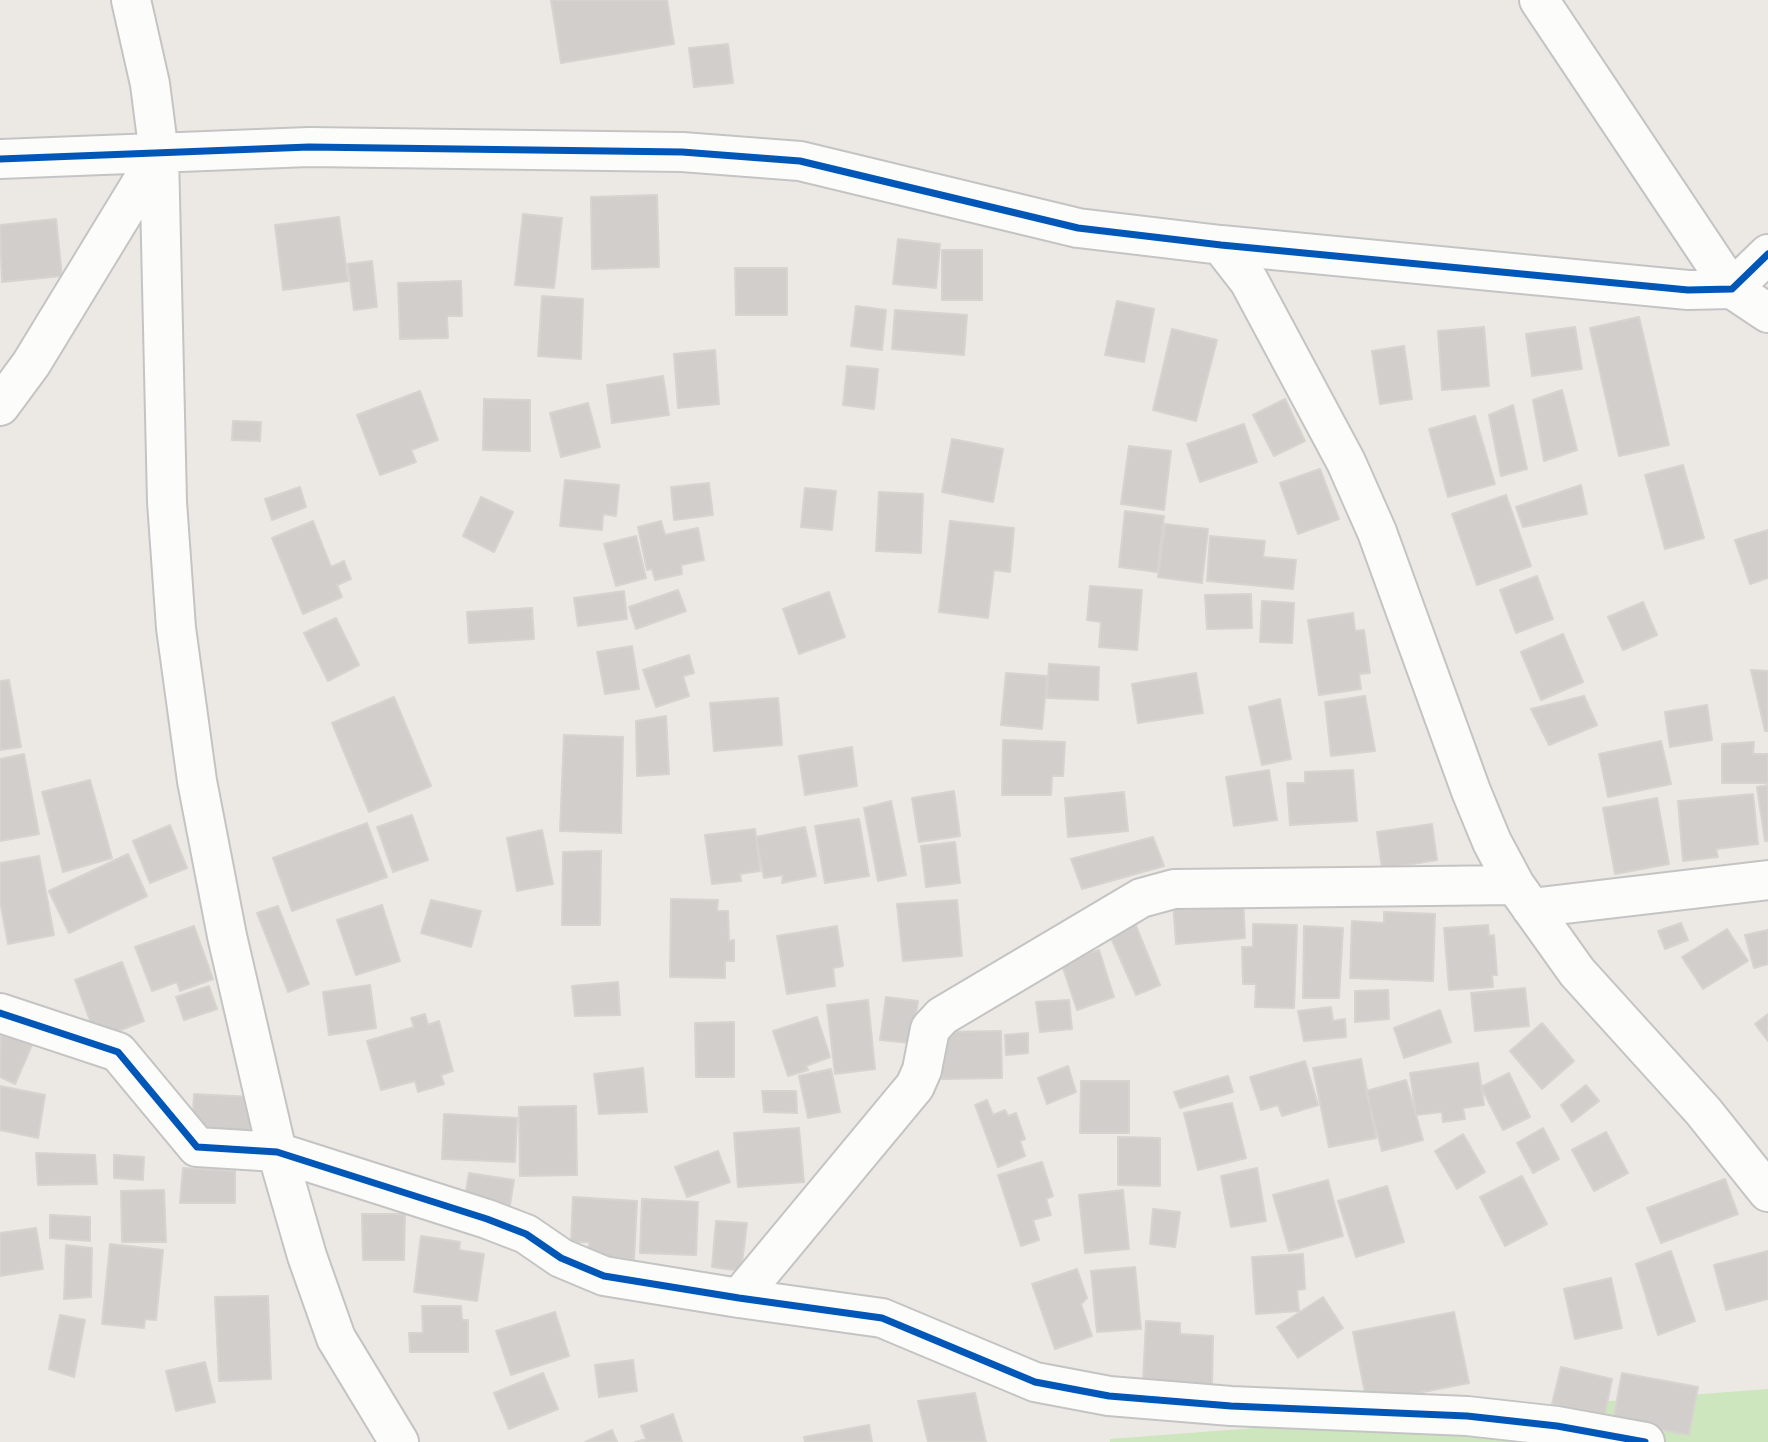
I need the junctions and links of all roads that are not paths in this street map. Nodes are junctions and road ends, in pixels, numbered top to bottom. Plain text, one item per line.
1 (131, 0) edge
2 (1539, 0) edge
3 (159, 154) junction
4 (0, 159) edge
5 (1221, 245) junction
6 (1768, 254) edge
7 (1732, 289) junction
8 (1768, 313) edge
9 (0, 406) edge
10 (1768, 880) edge
11 (1523, 897) junction
12 (0, 1013) edge
13 (277, 1152) junction
14 (1768, 1192) edge
15 (738, 1298) junction
16 (399, 1442) edge
17 (1645, 1442) edge

1 - 3 street
2 - 7 street
3 - 4 street
3 - 5 street
3 - 9 street
3 - 13 street
5 - 7 street
5 - 11 street
6 - 7 street
7 - 8 street
10 - 11 street
11 - 14 street
11 - 15 street
12 - 13 street
13 - 15 street
13 - 16 street
15 - 17 street

